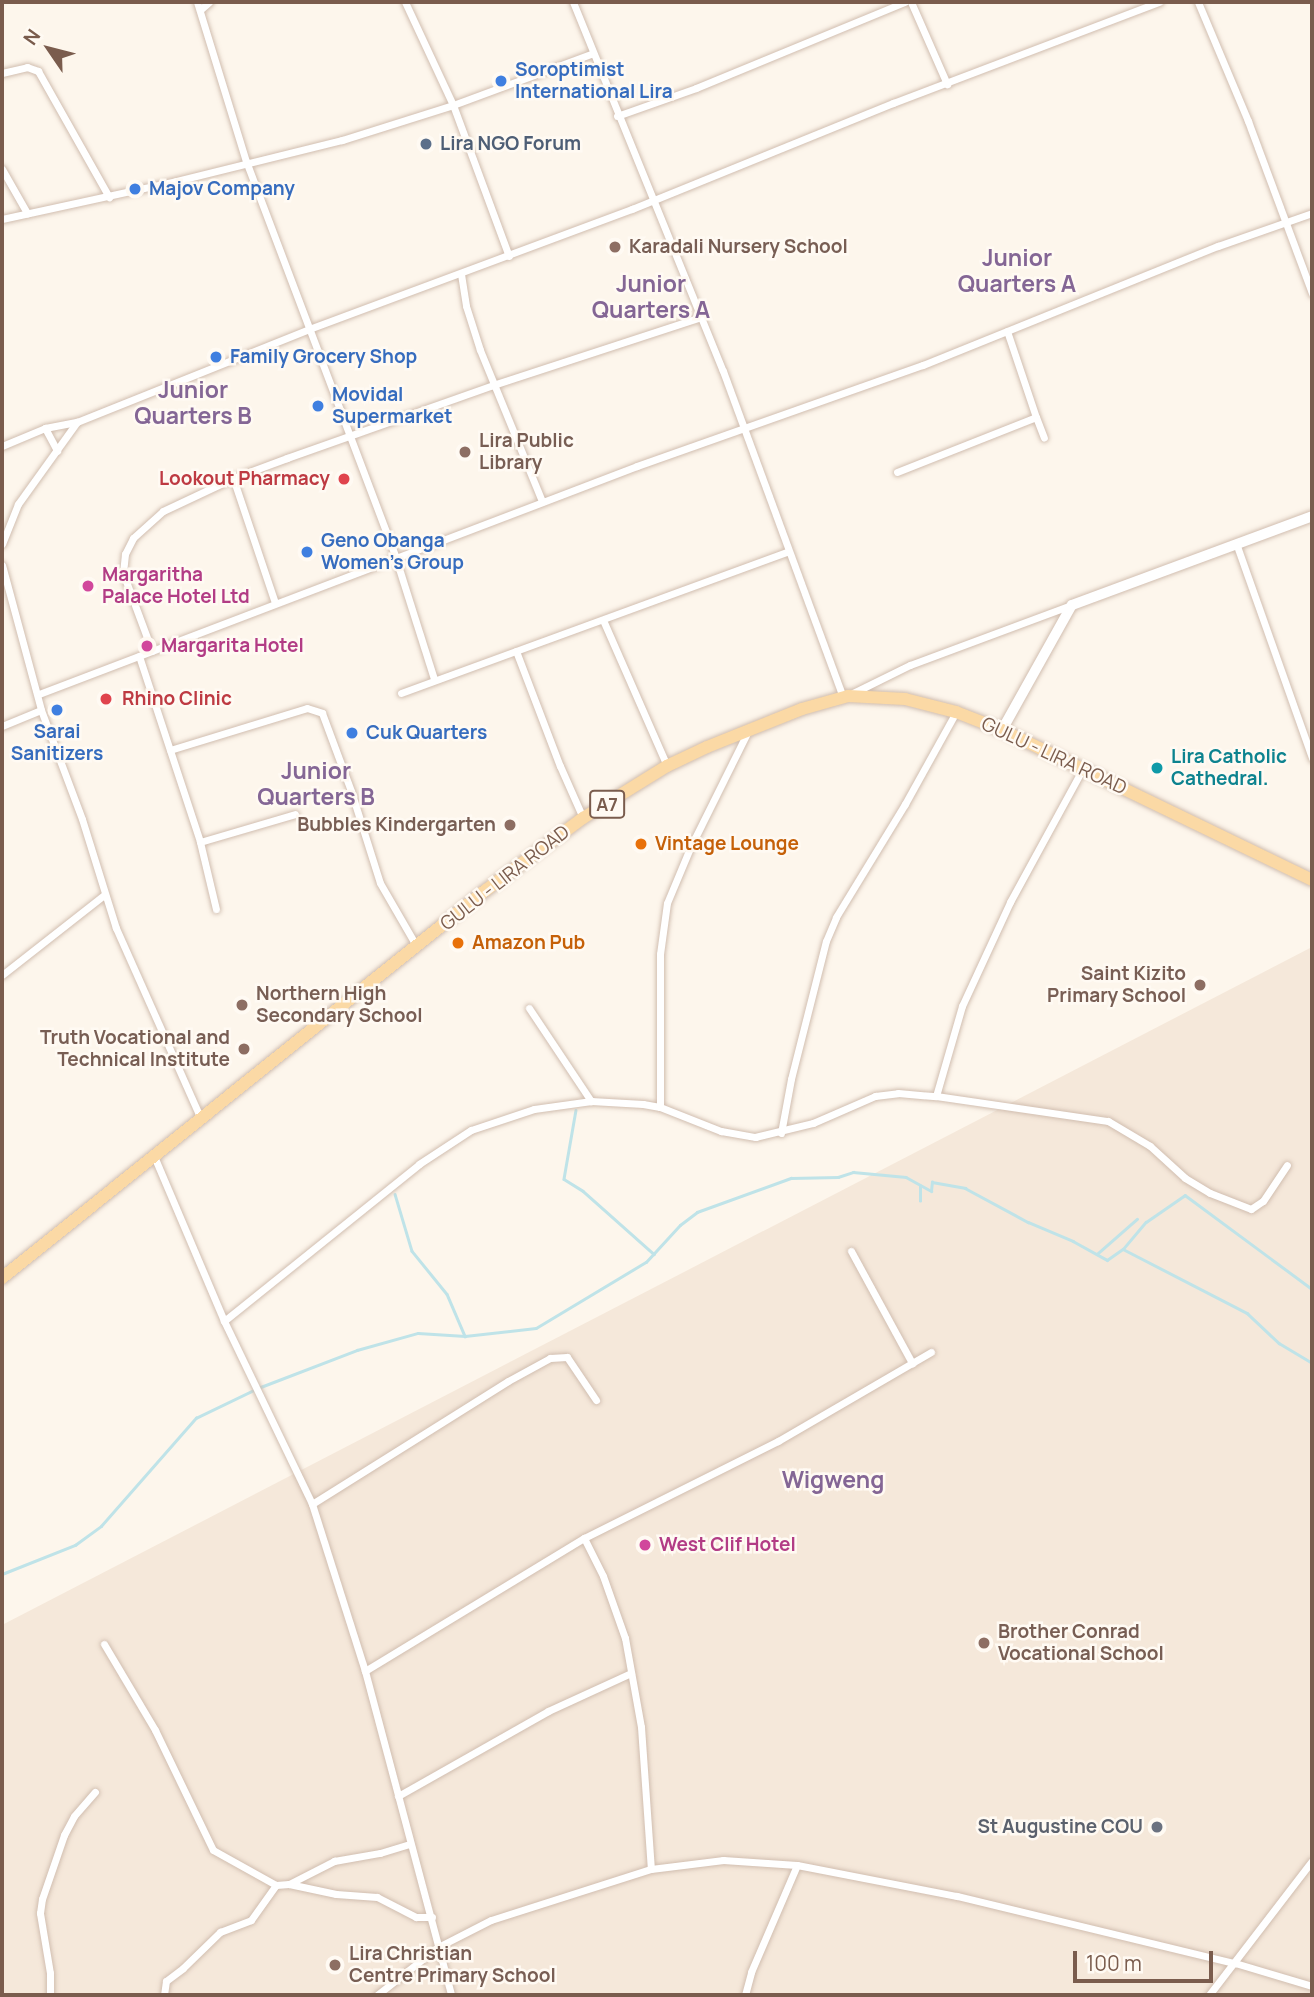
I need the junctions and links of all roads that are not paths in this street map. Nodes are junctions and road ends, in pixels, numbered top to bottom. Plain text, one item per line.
1 (209, 2) edge
2 (405, 2) edge
3 (573, 2) edge
4 (905, 2) edge
5 (911, 2) edge
6 (1159, 2) edge
7 (1198, 2) edge
8 (199, 5) edge
9 (591, 54) junction
10 (2, 73) edge
11 (947, 84) junction
12 (453, 105) junction
13 (617, 116) junction
14 (246, 162) junction
15 (2, 169) edge
16 (109, 197) junction
17 (653, 200) junction
18 (27, 213) junction
19 (1312, 213) edge
20 (2, 219) edge
21 (1284, 223) junction
22 (509, 256) junction
23 (461, 274) junction
24 (1312, 293) edge
25 (701, 317) junction
26 (309, 330) junction
27 (1007, 331) junction
28 (493, 385) junction
29 (1036, 417) junction
30 (77, 422) junction
31 (744, 427) junction
32 (45, 428) junction
33 (349, 435) junction
34 (1044, 438) dead end
35 (2, 446) edge
36 (57, 451) junction
37 (897, 472) dead end
38 (233, 478) junction
39 (542, 501) junction
40 (1312, 516) edge
41 (2, 544) edge
42 (1237, 546) junction
43 (788, 551) junction
44 (396, 559) junction
45 (2, 565) edge
46 (275, 603) junction
47 (1072, 605) junction
48 (603, 620) junction
49 (516, 650) junction
50 (152, 651) junction
51 (139, 656) junction
52 (434, 679) junction
53 (401, 693) dead end
54 (39, 694) junction
55 (845, 697) junction
56 (41, 710) junction
57 (956, 712) junction
58 (2, 726) edge
59 (1002, 730) junction
60 (748, 731) junction
61 (170, 750) junction
62 (1312, 758) edge
63 (667, 766) junction
64 (1082, 770) junction
65 (295, 814) dead end
66 (583, 818) junction
67 (200, 842) junction
68 (1312, 880) edge
69 (104, 895) junction
70 (216, 909) dead end
71 (417, 947) junction
72 (2, 975) edge
73 (529, 1008) dead end
74 (936, 1096) junction
75 (591, 1101) junction
76 (660, 1107) junction
77 (200, 1117) junction
78 (781, 1133) junction
79 (154, 1155) junction
80 (1287, 1165) dead end
81 (851, 1251) dead end
82 (2, 1278) edge
83 (224, 1321) junction
84 (931, 1352) dead end
85 (912, 1363) junction
86 (596, 1399) dead end
87 (312, 1504) junction
88 (584, 1538) junction
89 (104, 1644) dead end
90 (365, 1671) junction
91 (631, 1673) junction
92 (95, 1791) dead end
93 (398, 1796) junction
94 (409, 1843) junction
95 (1312, 1861) edge
96 (797, 1865) junction
97 (651, 1869) junction
98 (289, 1884) junction
99 (276, 1885) junction
100 (432, 1917) junction
101 (438, 1947) junction
102 (1235, 1963) junction
103 (1312, 1986) edge
104 (50, 1995) edge
105 (164, 1995) edge
106 (377, 1995) edge
107 (452, 1995) edge
108 (745, 1995) edge
109 (1209, 1995) edge

1 - 8 street
2 - 12 street
3 - 9 street
4 - 13 street
5 - 11 street
6 - 11 street
7 - 21 street
8 - 14 street
9 - 12 street
9 - 13 street
10 - 16 street
11 - 17 street
12 - 14 street
12 - 22 street
13 - 17 street
14 - 16 street
14 - 26 street
15 - 18 street
16 - 18 street
17 - 22 street
17 - 25 street
18 - 20 street
19 - 21 street
21 - 24 street
21 - 27 street
22 - 23 street
23 - 26 street
23 - 28 street
25 - 28 street
25 - 31 street
26 - 30 street
26 - 33 street
27 - 29 street
27 - 31 street
28 - 33 street
28 - 39 street
29 - 34 street
29 - 37 street
30 - 32 street
30 - 36 street
31 - 39 street
31 - 43 street
32 - 35 street
32 - 36 street
33 - 38 street
33 - 44 street
36 - 41 street
38 - 46 street
38 - 50 street
39 - 44 street
40 - 42 main road
42 - 47 main road
42 - 62 street
43 - 48 street
43 - 55 street
44 - 46 street
44 - 52 street
45 - 54 street
46 - 50 street
47 - 55 street
47 - 59 main road
48 - 49 street
48 - 63 street
49 - 52 street
49 - 66 street
50 - 51 street
51 - 54 street
51 - 61 street
52 - 53 street
54 - 56 street
55 - 57 main road, GULU - LIRA ROAD / A7
55 - 60 main road, GULU - LIRA ROAD / A7
56 - 58 street
56 - 69 street
57 - 59 main road, GULU - LIRA ROAD / A7
57 - 78 street
59 - 64 main road, GULU - LIRA ROAD / A7
60 - 63 main road, GULU - LIRA ROAD / A7
60 - 76 street
61 - 67 street
61 - 71 street
63 - 66 main road, GULU - LIRA ROAD / A7
64 - 68 main road, GULU - LIRA ROAD / A7
64 - 74 street
65 - 67 street
66 - 71 main road, GULU - LIRA ROAD / A7
67 - 70 street
69 - 72 street
69 - 77 street
71 - 77 main road, GULU - LIRA ROAD / A7
73 - 75 street
74 - 78 street
74 - 80 street
75 - 76 street
75 - 83 street
76 - 78 street
77 - 79 main road, GULU - LIRA ROAD / A7
79 - 82 main road, GULU - LIRA ROAD / A7
79 - 83 street
81 - 85 street
83 - 87 street
84 - 85 street
85 - 88 street
86 - 87 street
87 - 90 street
88 - 90 street
88 - 91 street
89 - 99 street
90 - 93 street
91 - 93 street
91 - 97 street
92 - 104 street
93 - 94 street
94 - 98 street
94 - 100 street
95 - 102 street
96 - 97 street
96 - 102 street
96 - 108 street
97 - 101 street
98 - 99 street
98 - 100 street
99 - 105 street
100 - 101 street
101 - 106 street
101 - 107 street
102 - 103 street
102 - 109 street

